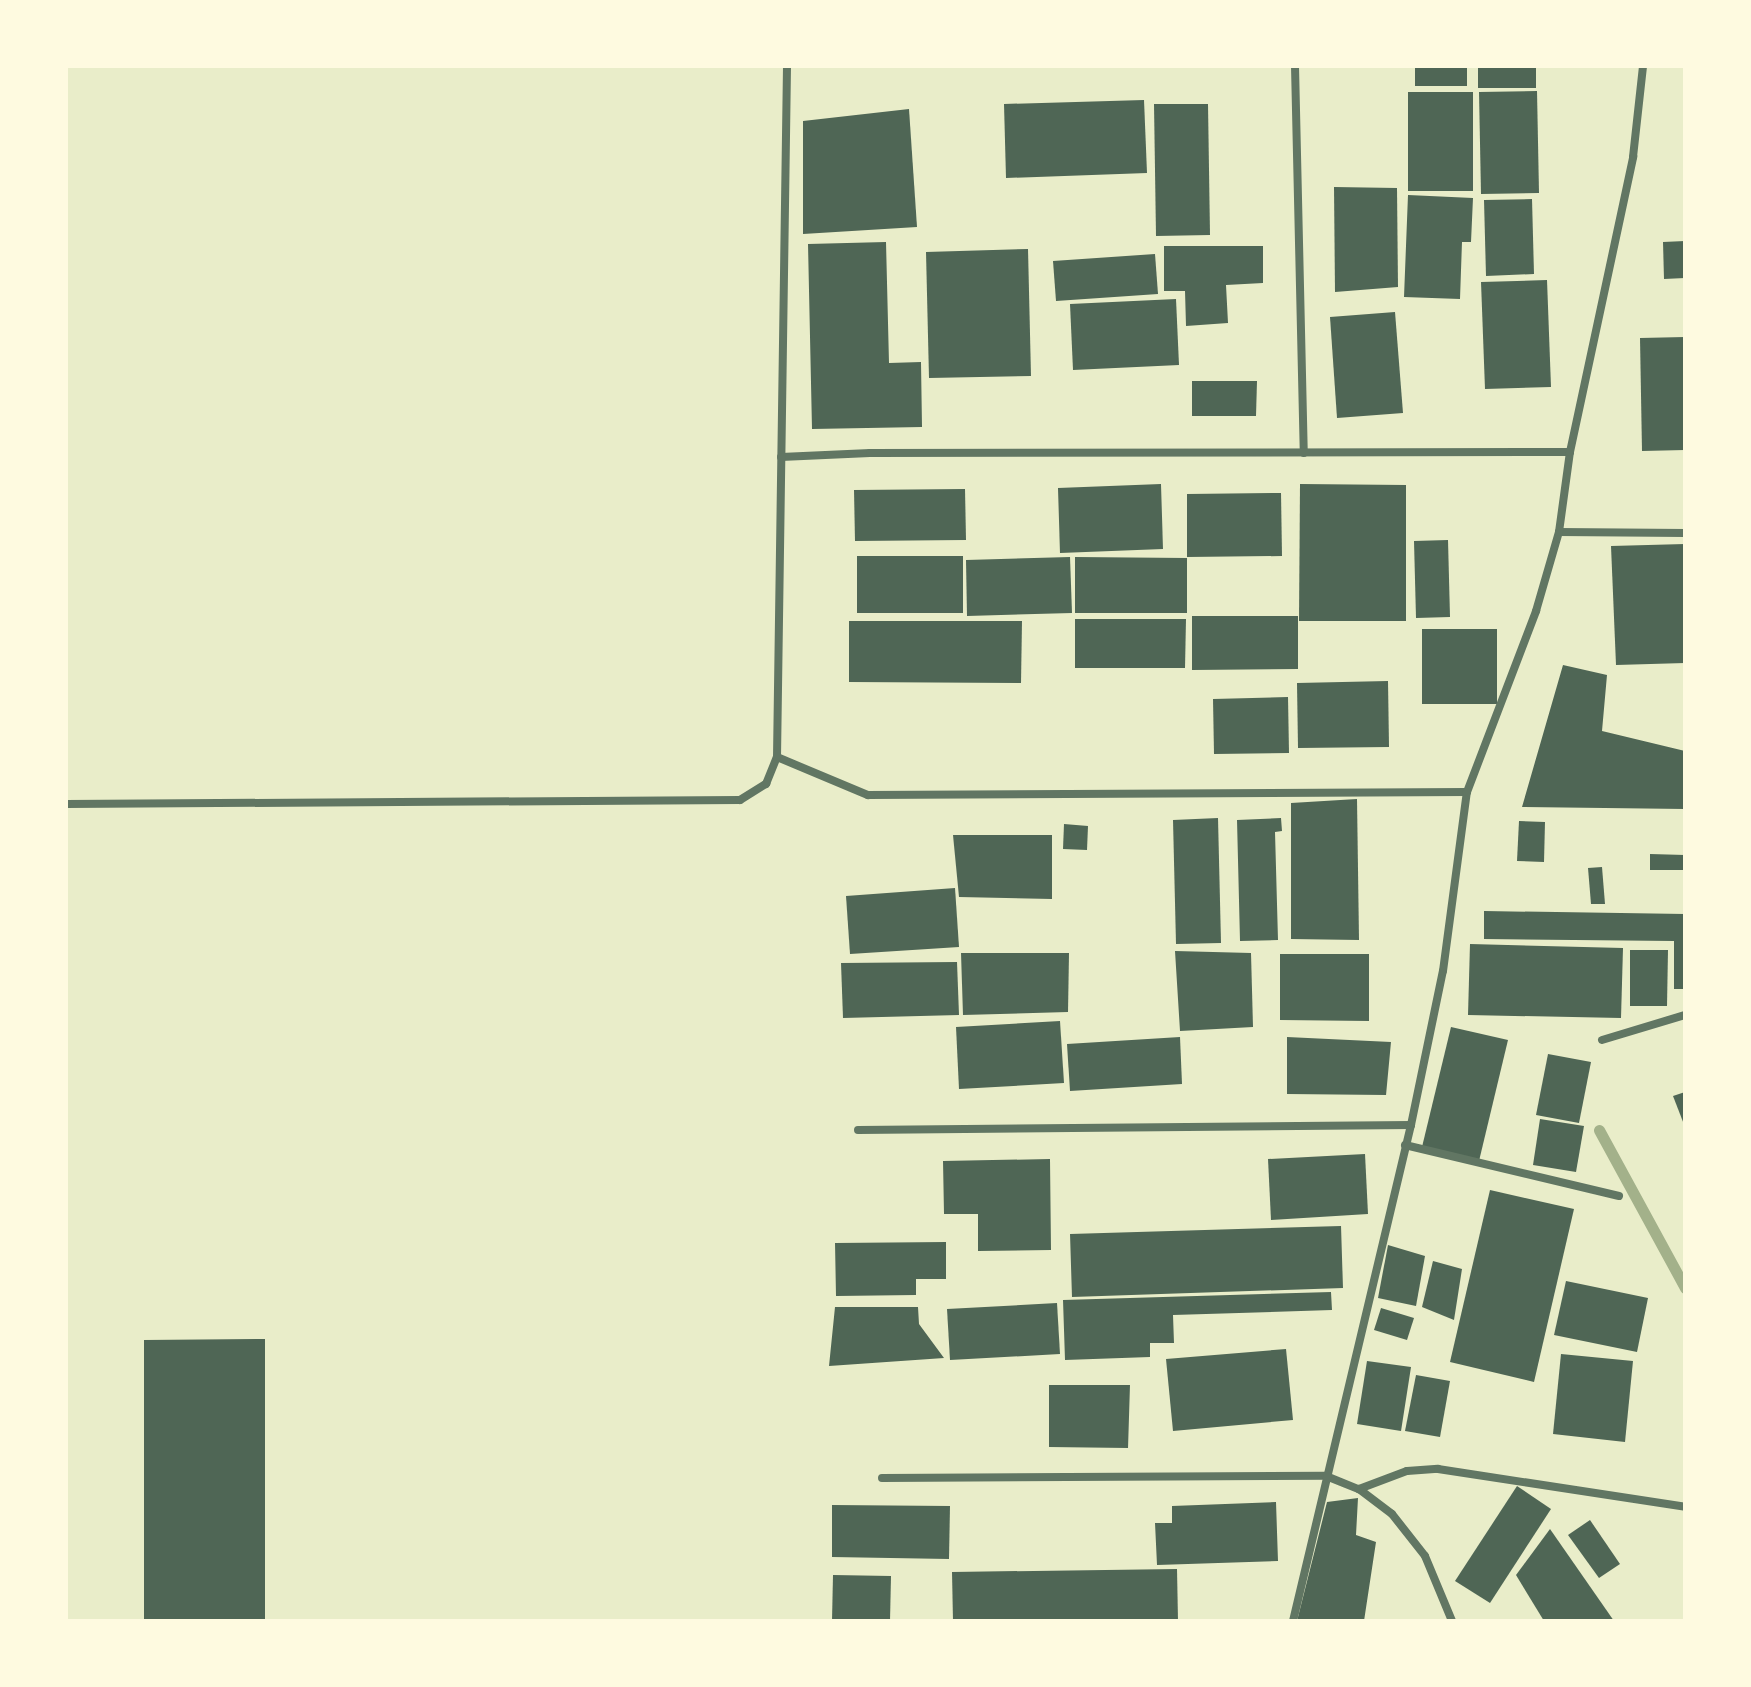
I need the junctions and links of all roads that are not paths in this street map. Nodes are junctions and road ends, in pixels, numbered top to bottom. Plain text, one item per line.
1 (787, 66) edge
2 (1295, 66) edge
3 (1643, 66) edge
4 (1570, 452) junction
5 (1304, 453) junction
6 (781, 457) junction
7 (1559, 532) junction
8 (1685, 533) edge
9 (777, 757) junction
10 (1467, 792) junction
11 (66, 804) edge
12 (1685, 1015) edge
13 (1602, 1040) dead end
14 (1411, 1125) junction
15 (858, 1130) dead end
16 (1405, 1145) junction
17 (1619, 1196) dead end
18 (1326, 1476) junction
19 (882, 1478) dead end
20 (1359, 1489) junction
21 (1685, 1507) edge
22 (1293, 1621) edge
23 (1452, 1621) edge

1 - 6 street
2 - 5 street
3 - 4 street
4 - 5 street
4 - 7 street
5 - 6 street
6 - 9 street
7 - 8 street
7 - 10 street
9 - 10 street
9 - 11 street
10 - 14 street
12 - 13 street
14 - 15 street
14 - 16 street
16 - 17 street
16 - 18 street
18 - 19 street
18 - 20 street
18 - 22 street
20 - 21 street
20 - 23 street

